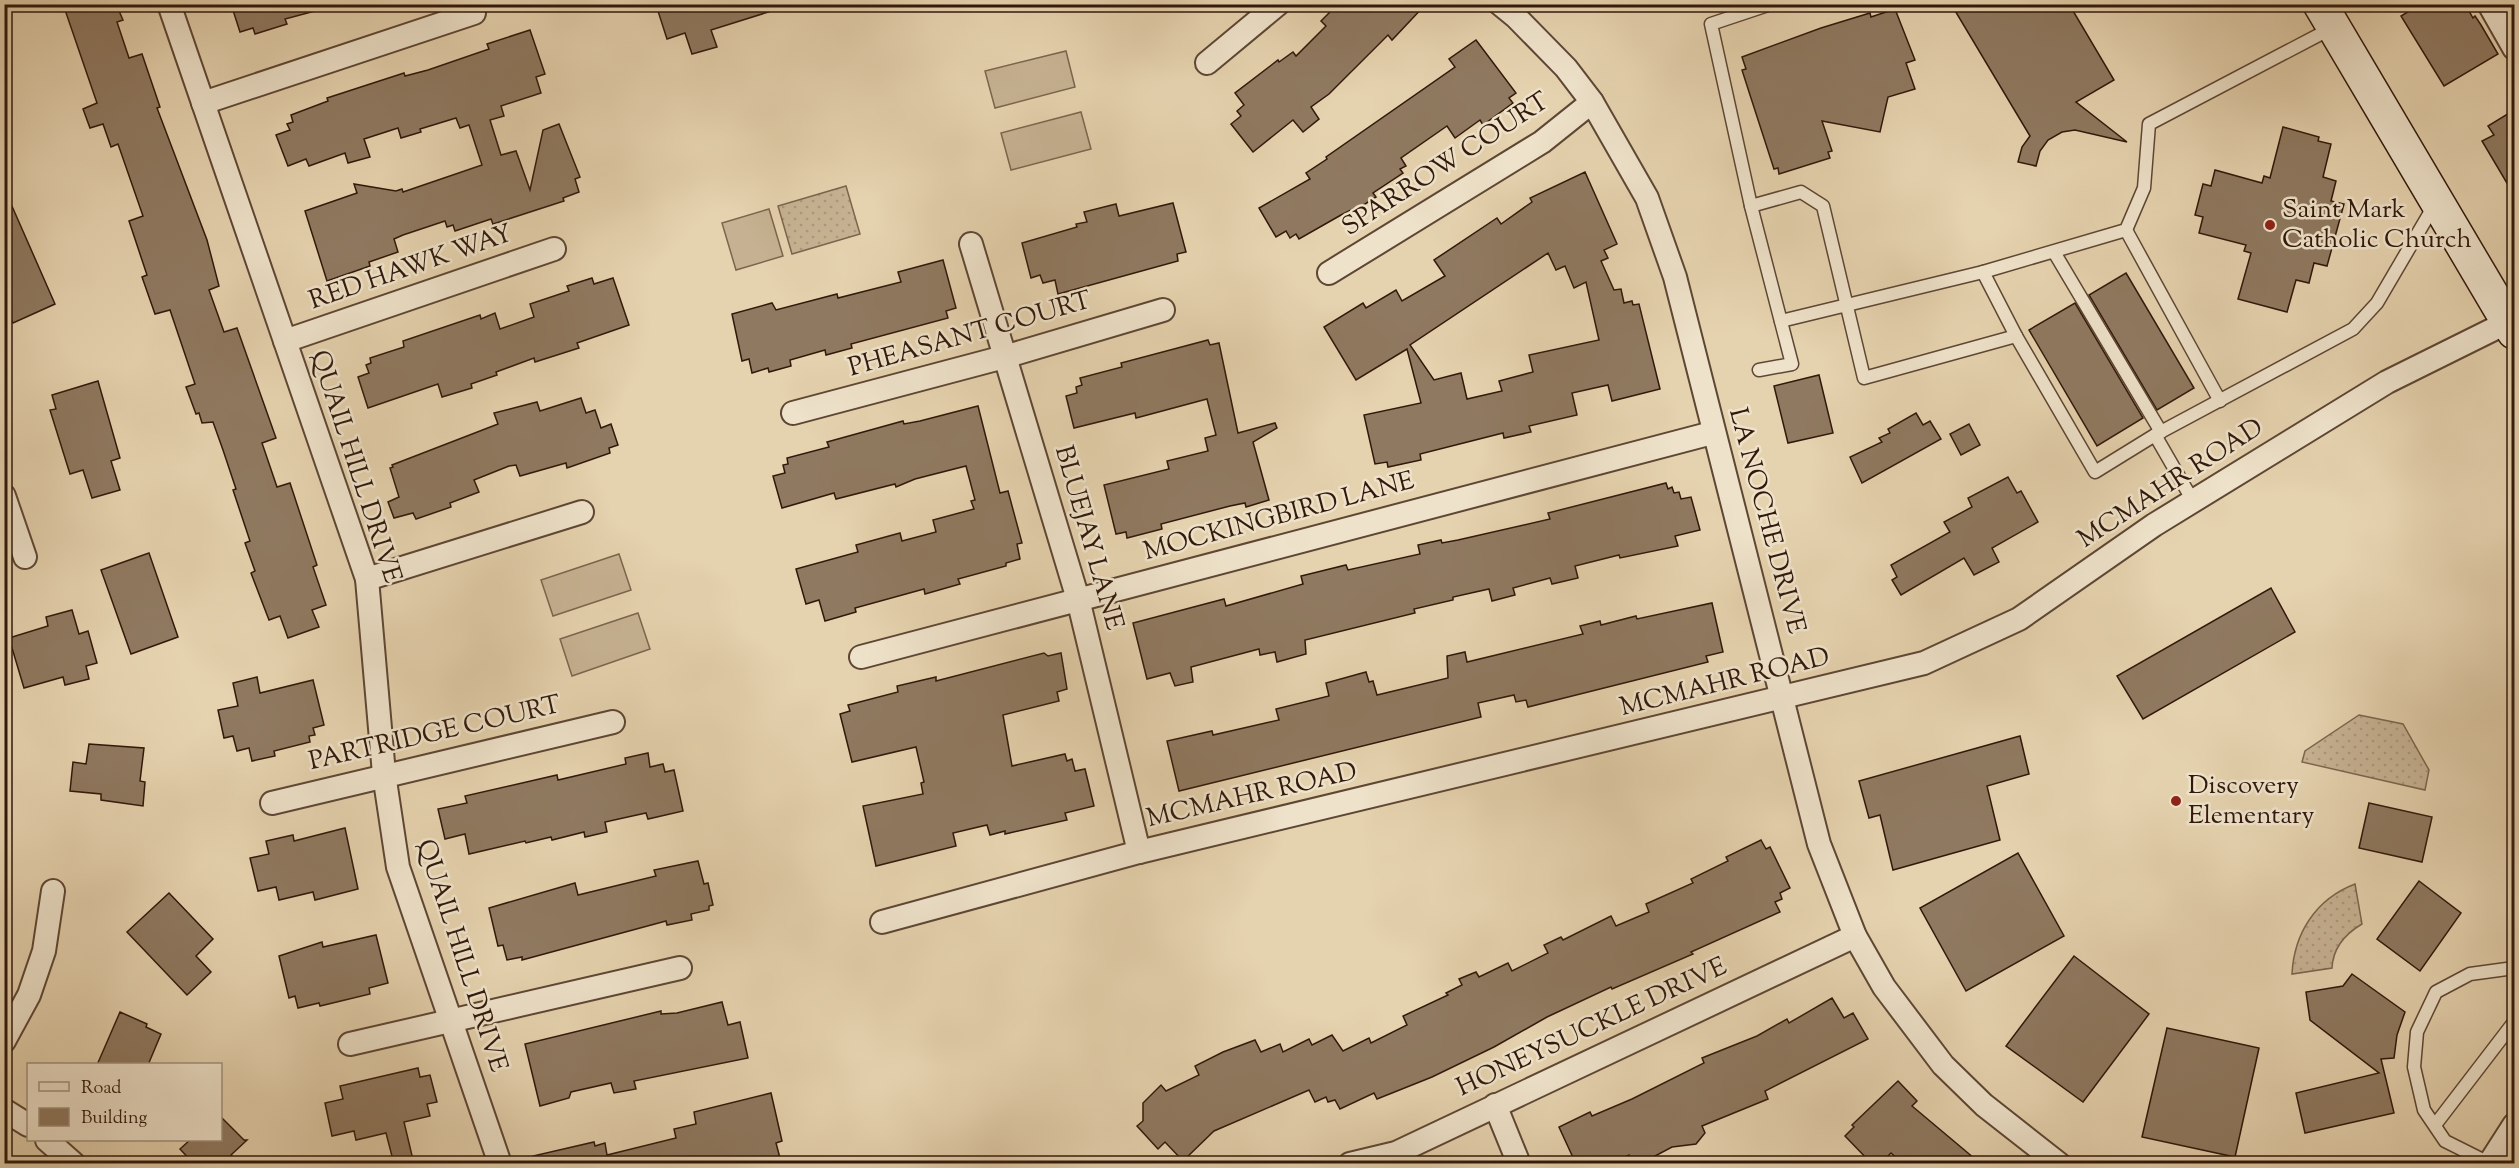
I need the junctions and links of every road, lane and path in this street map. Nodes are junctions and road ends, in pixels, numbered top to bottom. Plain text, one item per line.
1 (169, 4) edge
2 (1278, 4) edge
3 (1500, 4) edge
4 (1771, 4) edge
5 (2488, 4) edge
6 (474, 13) dead end
7 (2327, 16) edge
8 (2514, 48) edge
9 (1207, 63) dead end
10 (1592, 102) junction
11 (203, 103) junction
12 (2437, 201) junction
13 (1751, 206) junction
14 (2126, 230) junction
15 (971, 243) dead end
16 (554, 249) dead end
17 (2054, 252) junction
18 (1983, 272) junction
19 (1329, 273) dead end
20 (1846, 306) junction
21 (1163, 310) dead end
22 (1781, 321) junction
23 (2511, 327) edge
24 (2016, 336) junction
25 (285, 341) junction
26 (1004, 357) junction
27 (1760, 370) dead end
28 (2220, 401) junction
29 (793, 413) dead end
30 (1712, 433) junction
31 (2158, 434) junction
32 (4, 496) edge
33 (2193, 501) junction
34 (582, 512) dead end
35 (25, 557) dead end
36 (367, 579) junction
37 (1078, 599) junction
38 (861, 657) dead end
39 (1784, 698) junction
40 (613, 722) dead end
41 (384, 774) junction
42 (272, 803) dead end
43 (1140, 852) junction
44 (53, 891) dead end
45 (882, 922) dead end
46 (1855, 936) junction
47 (680, 968) dead end
48 (2514, 968) edge
49 (451, 1021) junction
50 (2514, 1022) edge
51 (4, 1041) edge
52 (350, 1044) dead end
53 (1495, 1105) junction
54 (4, 1110) edge
55 (27, 1124) edge
56 (2435, 1125) junction
57 (2514, 1125) edge
58 (48, 1141) edge
59 (2489, 1163) edge
60 (75, 1164) edge
61 (500, 1164) edge
62 (1350, 1164) edge
63 (1519, 1164) edge
64 (2059, 1164) edge

1 - 11 street, QUAIL HILL DRIVE
2 - 9 street
3 - 10 street, LA NOCHE DRIVE
4 - 13 lane
5 - 8 street
6 - 11 street
7 - 12 main road
7 - 14 lane
10 - 19 street, SPARROW COURT
10 - 30 street, LA NOCHE DRIVE
11 - 25 street, QUAIL HILL DRIVE
12 - 23 main road
12 - 28 lane
13 - 20 lane
13 - 22 lane
14 - 17 lane
14 - 28 lane
15 - 26 street, BLUEJAY LANE
16 - 25 street, RED HAWK WAY
17 - 18 lane
17 - 31 lane
18 - 20 lane
18 - 24 lane
20 - 22 lane
20 - 24 lane
21 - 26 street, PHEASANT COURT
22 - 27 lane
23 - 33 street, MCMAHR ROAD
24 - 31 lane
25 - 36 street, QUAIL HILL DRIVE
26 - 29 street, PHEASANT COURT
26 - 37 street, BLUEJAY LANE
28 - 31 lane
30 - 37 street, MOCKINGBIRD LANE
30 - 39 street, LA NOCHE DRIVE
31 - 33 lane
32 - 35 street
33 - 39 street, MCMAHR ROAD
34 - 36 street
36 - 41 street, QUAIL HILL DRIVE
37 - 38 street, MOCKINGBIRD LANE
37 - 43 street, BLUEJAY LANE
39 - 43 street, MCMAHR ROAD
39 - 46 street, LA NOCHE DRIVE
40 - 41 street, PARTRIDGE COURT
41 - 42 street, PARTRIDGE COURT
41 - 49 street, QUAIL HILL DRIVE
43 - 45 street, MCMAHR ROAD
44 - 51 street
46 - 53 street, HONEYSUCKLE DRIVE
46 - 64 street, LA NOCHE DRIVE
47 - 49 street
48 - 56 lane
49 - 52 street
49 - 61 street, QUAIL HILL DRIVE
50 - 56 lane
53 - 62 street, HONEYSUCKLE DRIVE
53 - 63 street
54 - 55 street
56 - 59 lane
57 - 59 street
58 - 60 street

